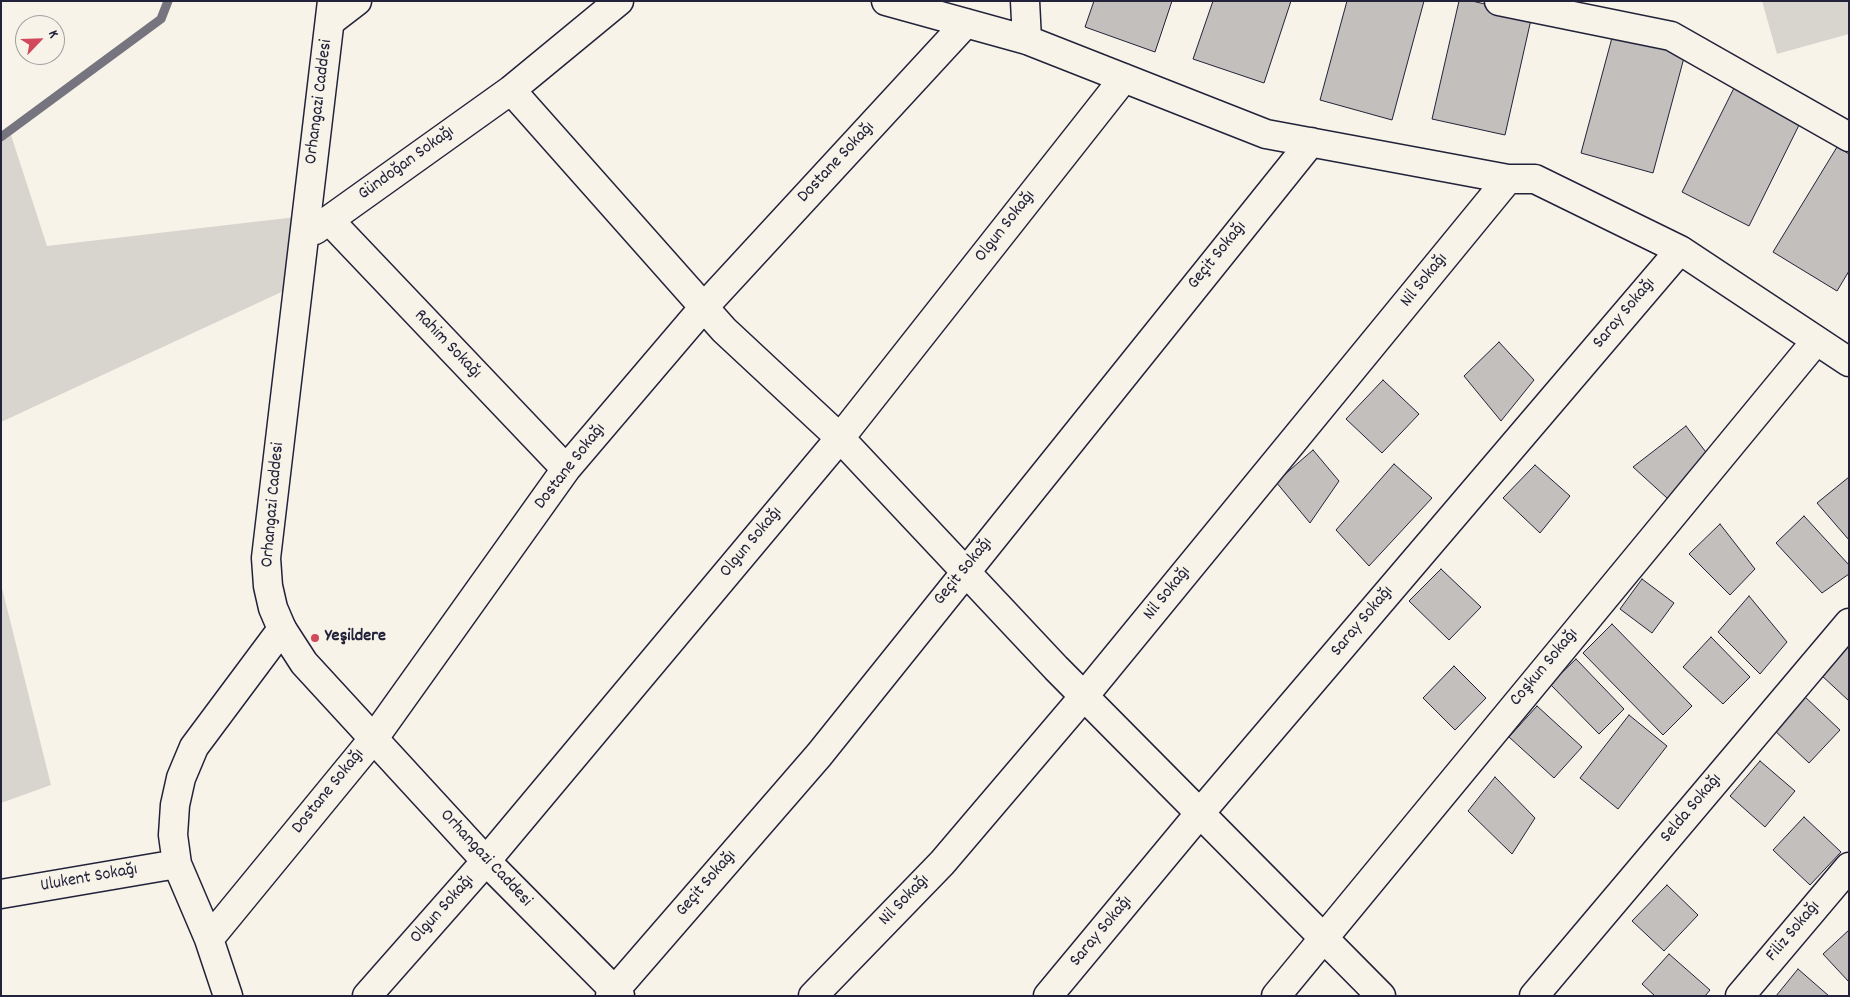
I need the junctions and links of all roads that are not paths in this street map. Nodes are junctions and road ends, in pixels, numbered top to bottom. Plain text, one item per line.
1 (357, 1) edge
2 (619, 1) edge
3 (886, 1) edge
4 (1025, 1) edge
5 (1499, 1) edge
6 (332, 11) edge
7 (966, 23) junction
8 (1027, 40) junction
9 (1124, 78) junction
10 (511, 90) junction
11 (1849, 137) edge
12 (1311, 142) junction
13 (1508, 179) junction
14 (329, 220) junction
15 (303, 239) junction
16 (1680, 250) junction
17 (704, 307) junction
18 (1816, 341) junction
19 (1849, 362) edge
20 (840, 438) junction
21 (566, 470) junction
22 (964, 572) junction
23 (1849, 623) edge
24 (282, 629) junction
25 (1085, 695) junction
26 (374, 738) junction
27 (1200, 813) junction
28 (486, 861) junction
29 (178, 864) junction
30 (1849, 867) edge
31 (1, 894) edge
32 (1322, 938) junction
33 (209, 939) junction
34 (615, 994) edge
35 (228, 996) edge
36 (366, 996) edge
37 (813, 996) edge
38 (1048, 996) edge
39 (1276, 996) edge
40 (1381, 996) edge
41 (1534, 996) edge
42 (1740, 996) edge

1 - 6 street
2 - 10 street, Gündoğan Sokağı
3 - 7 street
4 - 8 street
5 - 11 street
6 - 15 street, Orhangazi Caddesi
7 - 8 street
7 - 17 street, Dostane Sokağı
8 - 9 street
9 - 12 street
9 - 20 street, Olgun Sokağı
10 - 14 street, Gündoğan Sokağı
10 - 17 street
12 - 13 street
12 - 22 street, Geçit Sokağı
13 - 16 street
13 - 25 street, Nil Sokağı
14 - 15 street, Gündoğan Sokağı
14 - 21 street, Rahim Sokağı
15 - 24 street, Orhangazi Caddesi
16 - 18 street
16 - 27 street, Saray Sokağı
17 - 20 street
17 - 21 street, Dostane Sokağı
18 - 19 street
18 - 32 street, Coşkun Sokağı
20 - 22 street
20 - 28 street, Olgun Sokağı
21 - 26 street, Dostane Sokağı
22 - 25 street
22 - 34 street, Geçit Sokağı
23 - 41 street, Selda Sokağı
24 - 26 street, Orhangazi Caddesi
24 - 29 street
25 - 27 street
25 - 37 street, Nil Sokağı
26 - 28 street, Orhangazi Caddesi
26 - 33 street, Dostane Sokağı
27 - 32 street
27 - 38 street, Saray Sokağı
28 - 34 street, Orhangazi Caddesi
28 - 36 street, Olgun Sokağı
29 - 31 street, Ulukent Sokağı
29 - 33 street
30 - 42 street, Filiz Sokağı
32 - 39 street, Coşkun Sokağı
32 - 40 street
33 - 35 street

